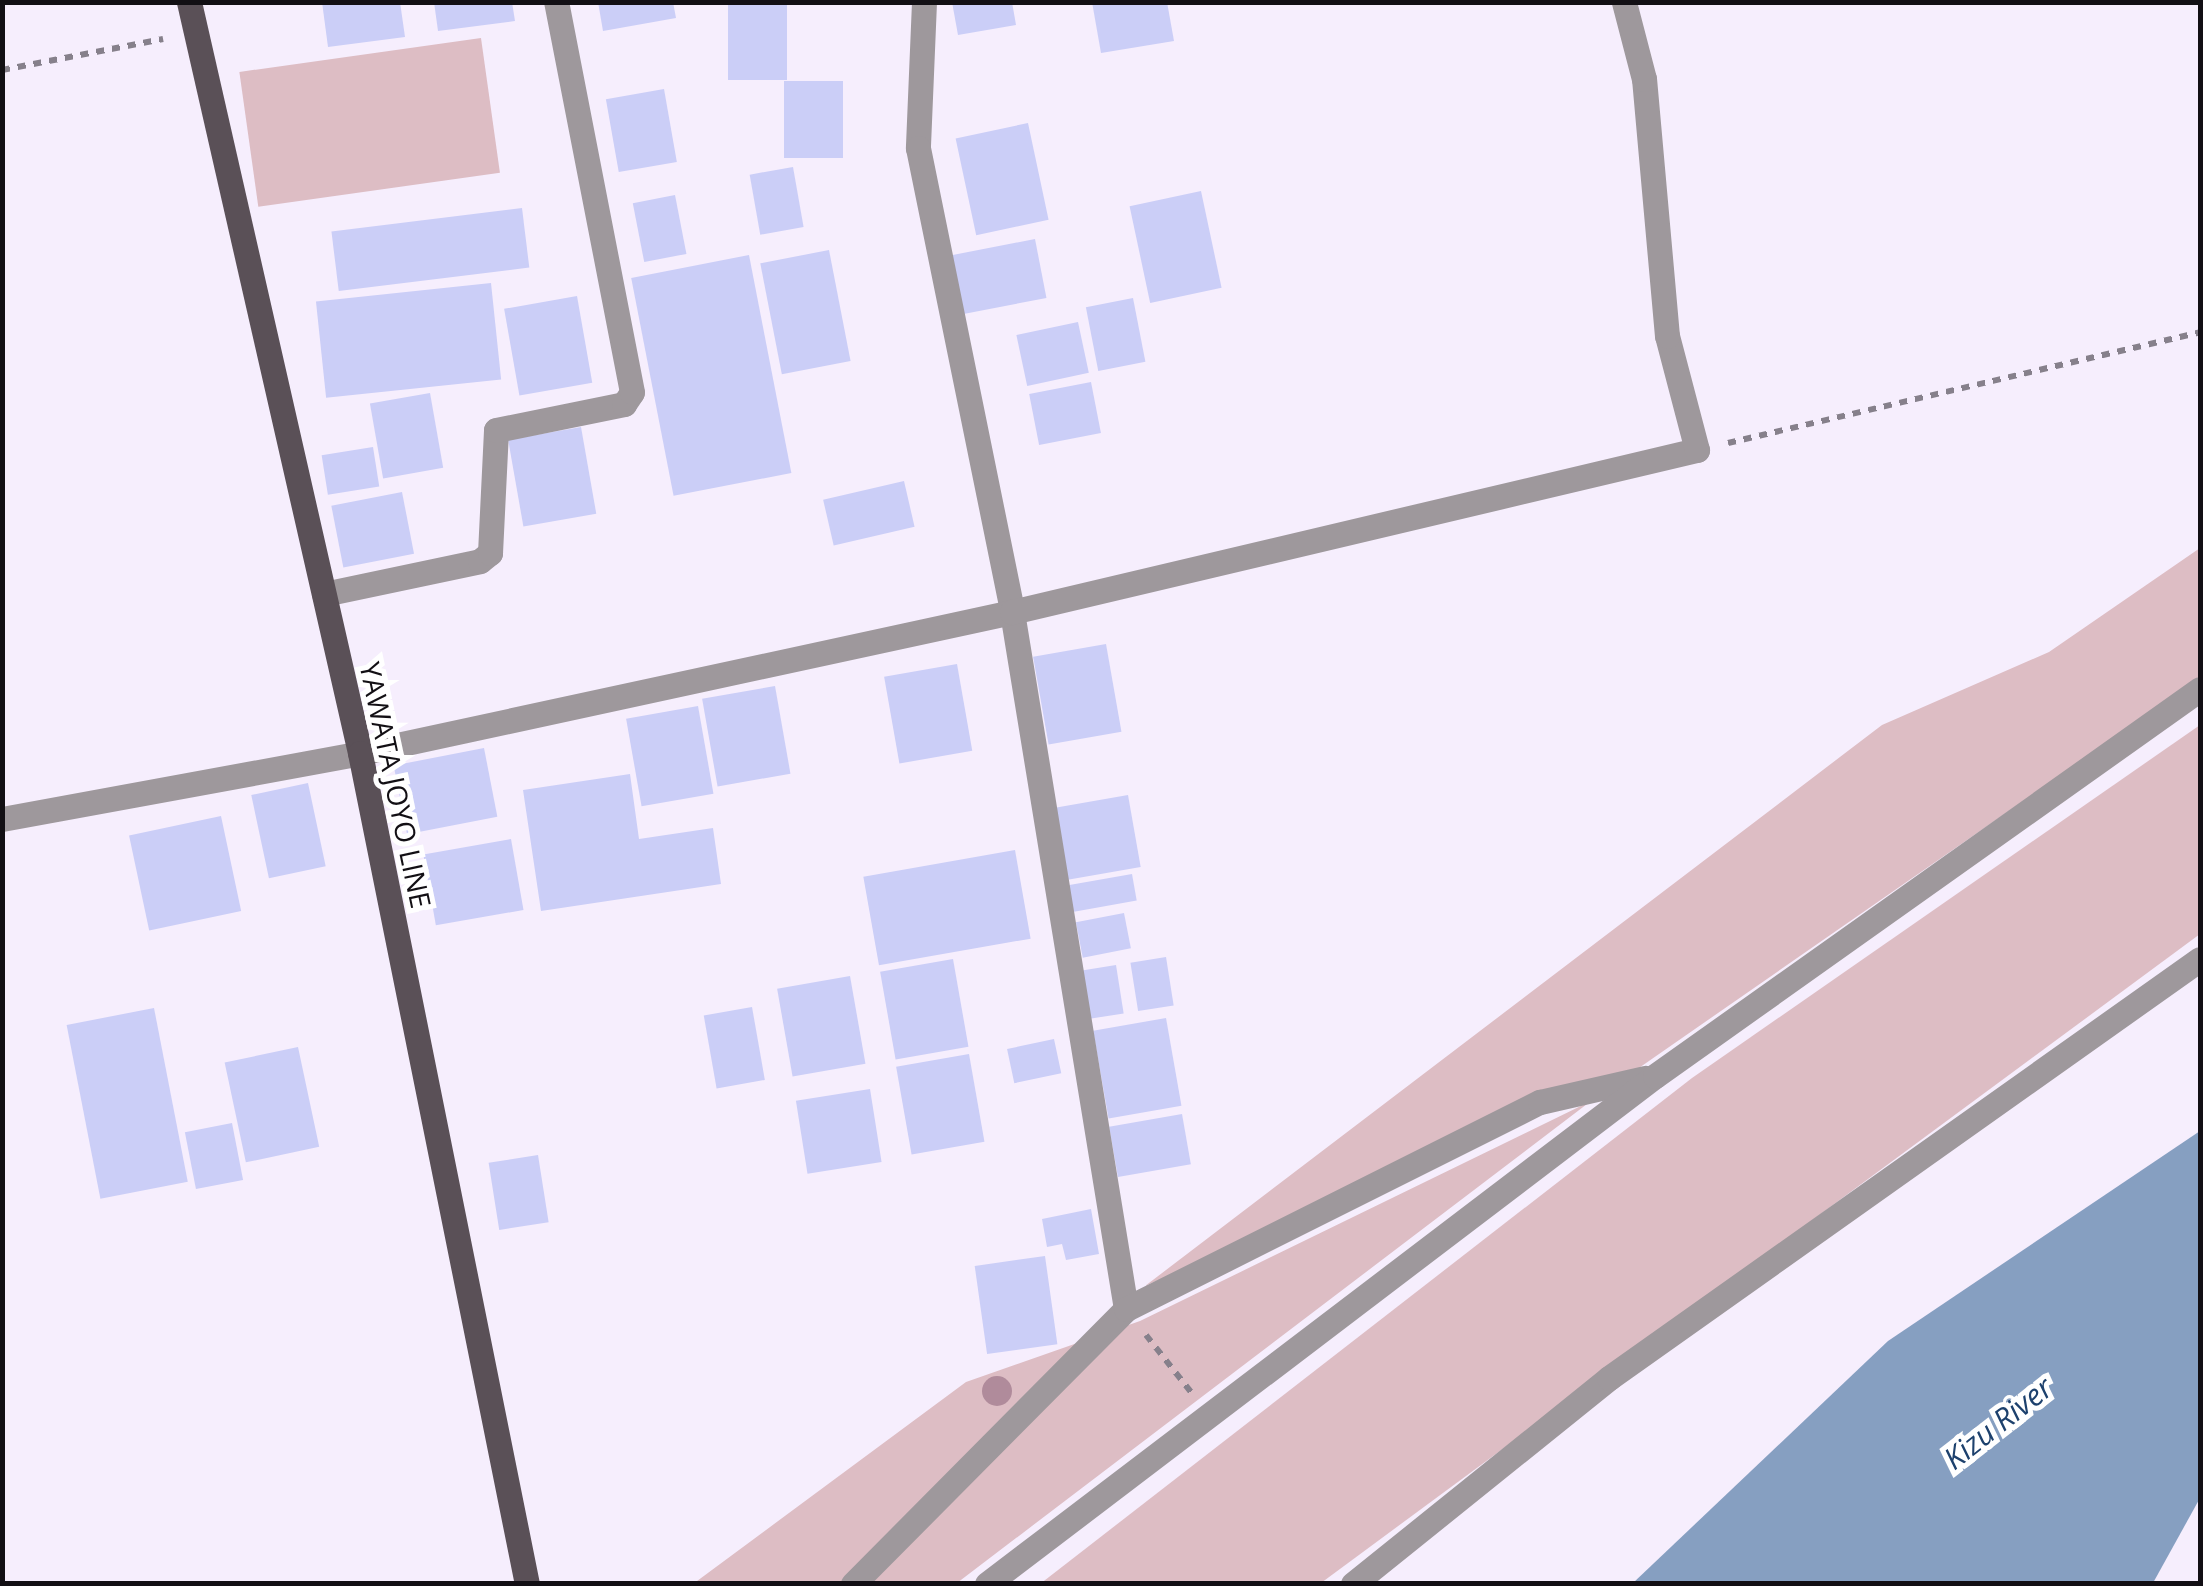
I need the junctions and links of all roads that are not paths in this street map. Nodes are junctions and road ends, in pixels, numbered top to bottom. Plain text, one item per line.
1 (189, 2) edge
2 (556, 2) edge
3 (924, 2) edge
4 (1624, 2) edge
5 (324, 594) junction
6 (1012, 612) junction
7 (2200, 689) edge
8 (360, 753) junction
9 (2, 819) edge
10 (2200, 959) edge
11 (1655, 1076) junction
12 (1126, 1309) junction
13 (527, 1584) edge
14 (853, 1584) edge
15 (987, 1584) edge
16 (1353, 1584) edge

1 - 5 main road, YAWATA JOYO LINE
2 - 5 street
3 - 6 street
4 - 6 street
5 - 8 main road, YAWATA JOYO LINE
6 - 8 street
6 - 12 street
7 - 11 street
8 - 9 street
8 - 13 main road, YAWATA JOYO LINE
10 - 16 street
11 - 12 street
11 - 15 street
12 - 14 street

